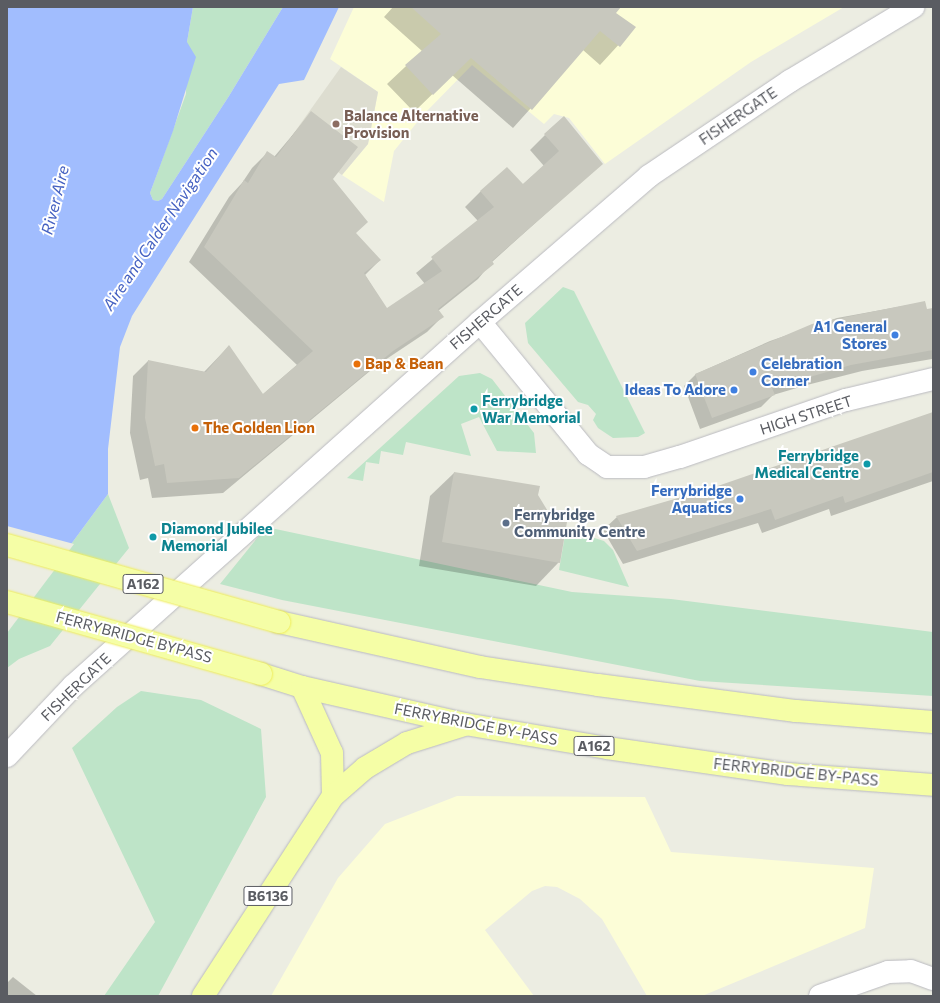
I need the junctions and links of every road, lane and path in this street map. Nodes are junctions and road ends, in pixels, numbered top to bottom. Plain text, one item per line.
1 (913, 7) edge
2 (480, 322) junction
3 (933, 379) edge
4 (7, 545) edge
5 (7, 602) edge
6 (261, 674) joint
7 (302, 687) junction
8 (933, 722) edge
9 (465, 724) junction
10 (7, 756) edge
11 (933, 786) edge
12 (333, 796) junction
13 (933, 978) edge
14 (203, 996) edge
15 (820, 996) edge

1 - 2 main road, FISHERGATE
2 - 3 main road, HIGH STREET
2 - 10 main road, FISHERGATE
4 - 8 main road, A162, bridge
5 - 6 main road, FERRYBRIDGE BYPASS / A162, bridge
6 - 7 main road, FERRYBRIDGE BY-PASS / A162
7 - 9 main road, FERRYBRIDGE BY-PASS / A162
7 - 12 main road
9 - 11 main road, FERRYBRIDGE BY-PASS / A162
9 - 12 main road
12 - 14 main road, B6136
13 - 15 main road

